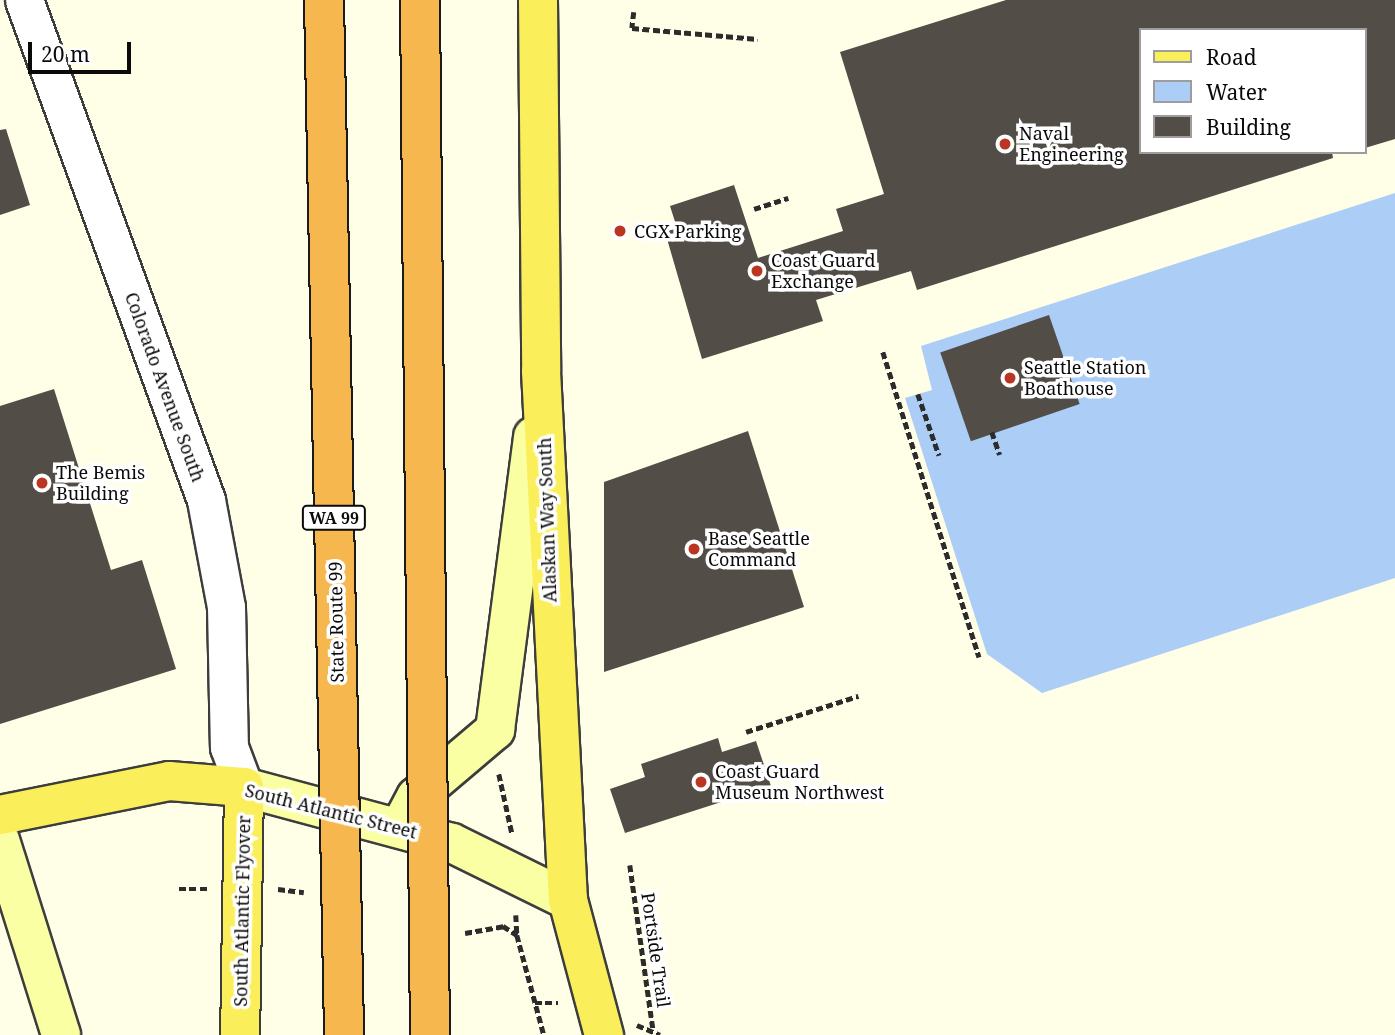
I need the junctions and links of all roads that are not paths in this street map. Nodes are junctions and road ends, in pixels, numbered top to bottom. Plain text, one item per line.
1 (23, 0) edge
2 (324, 0) edge
3 (420, 0) edge
4 (538, 0) edge
5 (541, 371) junction
6 (244, 787) junction
7 (0, 815) edge
8 (400, 827) junction
9 (0, 840) edge
10 (568, 900) junction
11 (61, 1035) edge
12 (240, 1035) edge
13 (344, 1035) edge
14 (430, 1035) edge
15 (604, 1035) edge

1 - 6 street, Colorado Avenue South
2 - 13 highway, State Route 99 / WA 99, bridge
3 - 14 highway, bridge
4 - 5 main road, Alaskan Way South
5 - 8 main road
5 - 10 main road, Alaskan Way South
6 - 7 main road, South Atlantic Street
6 - 8 main road, South Atlantic Street
6 - 12 main road, South Atlantic Flyover
8 - 10 main road, South Atlantic Street
9 - 11 main road
10 - 15 main road, Alaskan Way South

